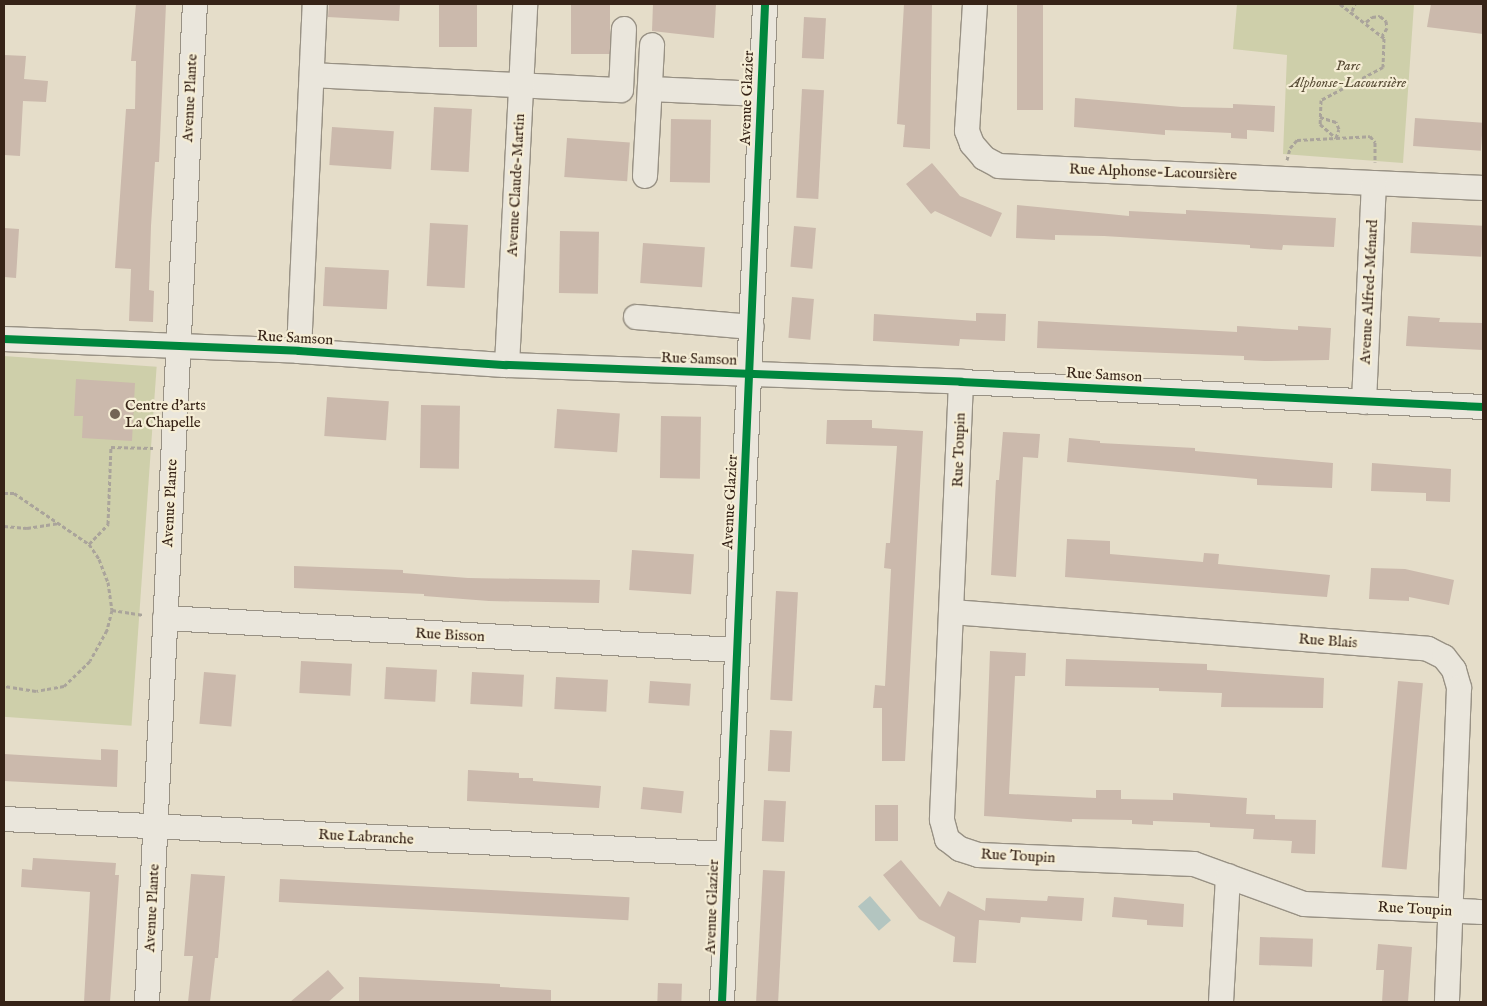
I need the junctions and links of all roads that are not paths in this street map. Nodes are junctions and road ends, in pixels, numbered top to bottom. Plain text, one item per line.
1 (195, 4) edge
2 (315, 4) edge
3 (524, 4) edge
4 (765, 4) edge
5 (975, 4) edge
6 (624, 29) dead end
7 (652, 45) dead end
8 (312, 75) junction
9 (522, 84) junction
10 (650, 89) junction
11 (761, 94) junction
12 (645, 176) dead end
13 (1374, 182) junction
14 (1483, 188) edge
15 (636, 317) dead end
16 (752, 328) junction
17 (4, 339) edge
18 (178, 346) junction
19 (299, 351) junction
20 (507, 365) junction
21 (750, 375) junction
22 (961, 382) junction
23 (1364, 402) junction
24 (1483, 407) edge
25 (952, 612) junction
26 (164, 618) junction
27 (736, 650) junction
28 (4, 819) edge
29 (156, 827) junction
30 (728, 854) junction
31 (1228, 876) junction
32 (1452, 911) junction
33 (1483, 912) edge
34 (148, 1002) edge
35 (722, 1002) edge
36 (1221, 1002) edge
37 (1447, 1002) edge

1 - 18 street, Avenue Plante
2 - 8 street
3 - 9 street, Avenue Claude-Martin
4 - 11 street, Avenue Glazier
5 - 13 street, Rue Alphonse-Lacoursière
6 - 9 street
7 - 10 street
8 - 9 street
8 - 19 street
9 - 20 street, Avenue Claude-Martin
10 - 11 street
10 - 12 street
11 - 16 street, Avenue Glazier
13 - 14 street, Rue Alphonse-Lacoursière
13 - 23 street, Avenue Alfred-Ménard
15 - 16 street
16 - 21 street, Avenue Glazier
17 - 18 street, Rue Samson
18 - 19 street, Rue Samson
18 - 26 street, Avenue Plante
19 - 20 street, Rue Samson
20 - 21 street, Rue Samson
21 - 22 street, Rue Samson
21 - 27 street, Avenue Glazier
22 - 23 street, Rue Samson
22 - 25 street, Rue Toupin
23 - 24 street, Rue Samson
25 - 31 street, Rue Toupin
25 - 32 street, Rue Blais
26 - 27 street, Rue Bisson
26 - 29 street, Avenue Plante
27 - 30 street, Avenue Glazier
28 - 29 street, Rue Labranche
29 - 30 street, Rue Labranche
29 - 34 street, Avenue Plante
30 - 35 street, Avenue Glazier
31 - 32 street, Rue Toupin
31 - 36 street
32 - 33 street, Rue Toupin
32 - 37 street, Rue Blais

